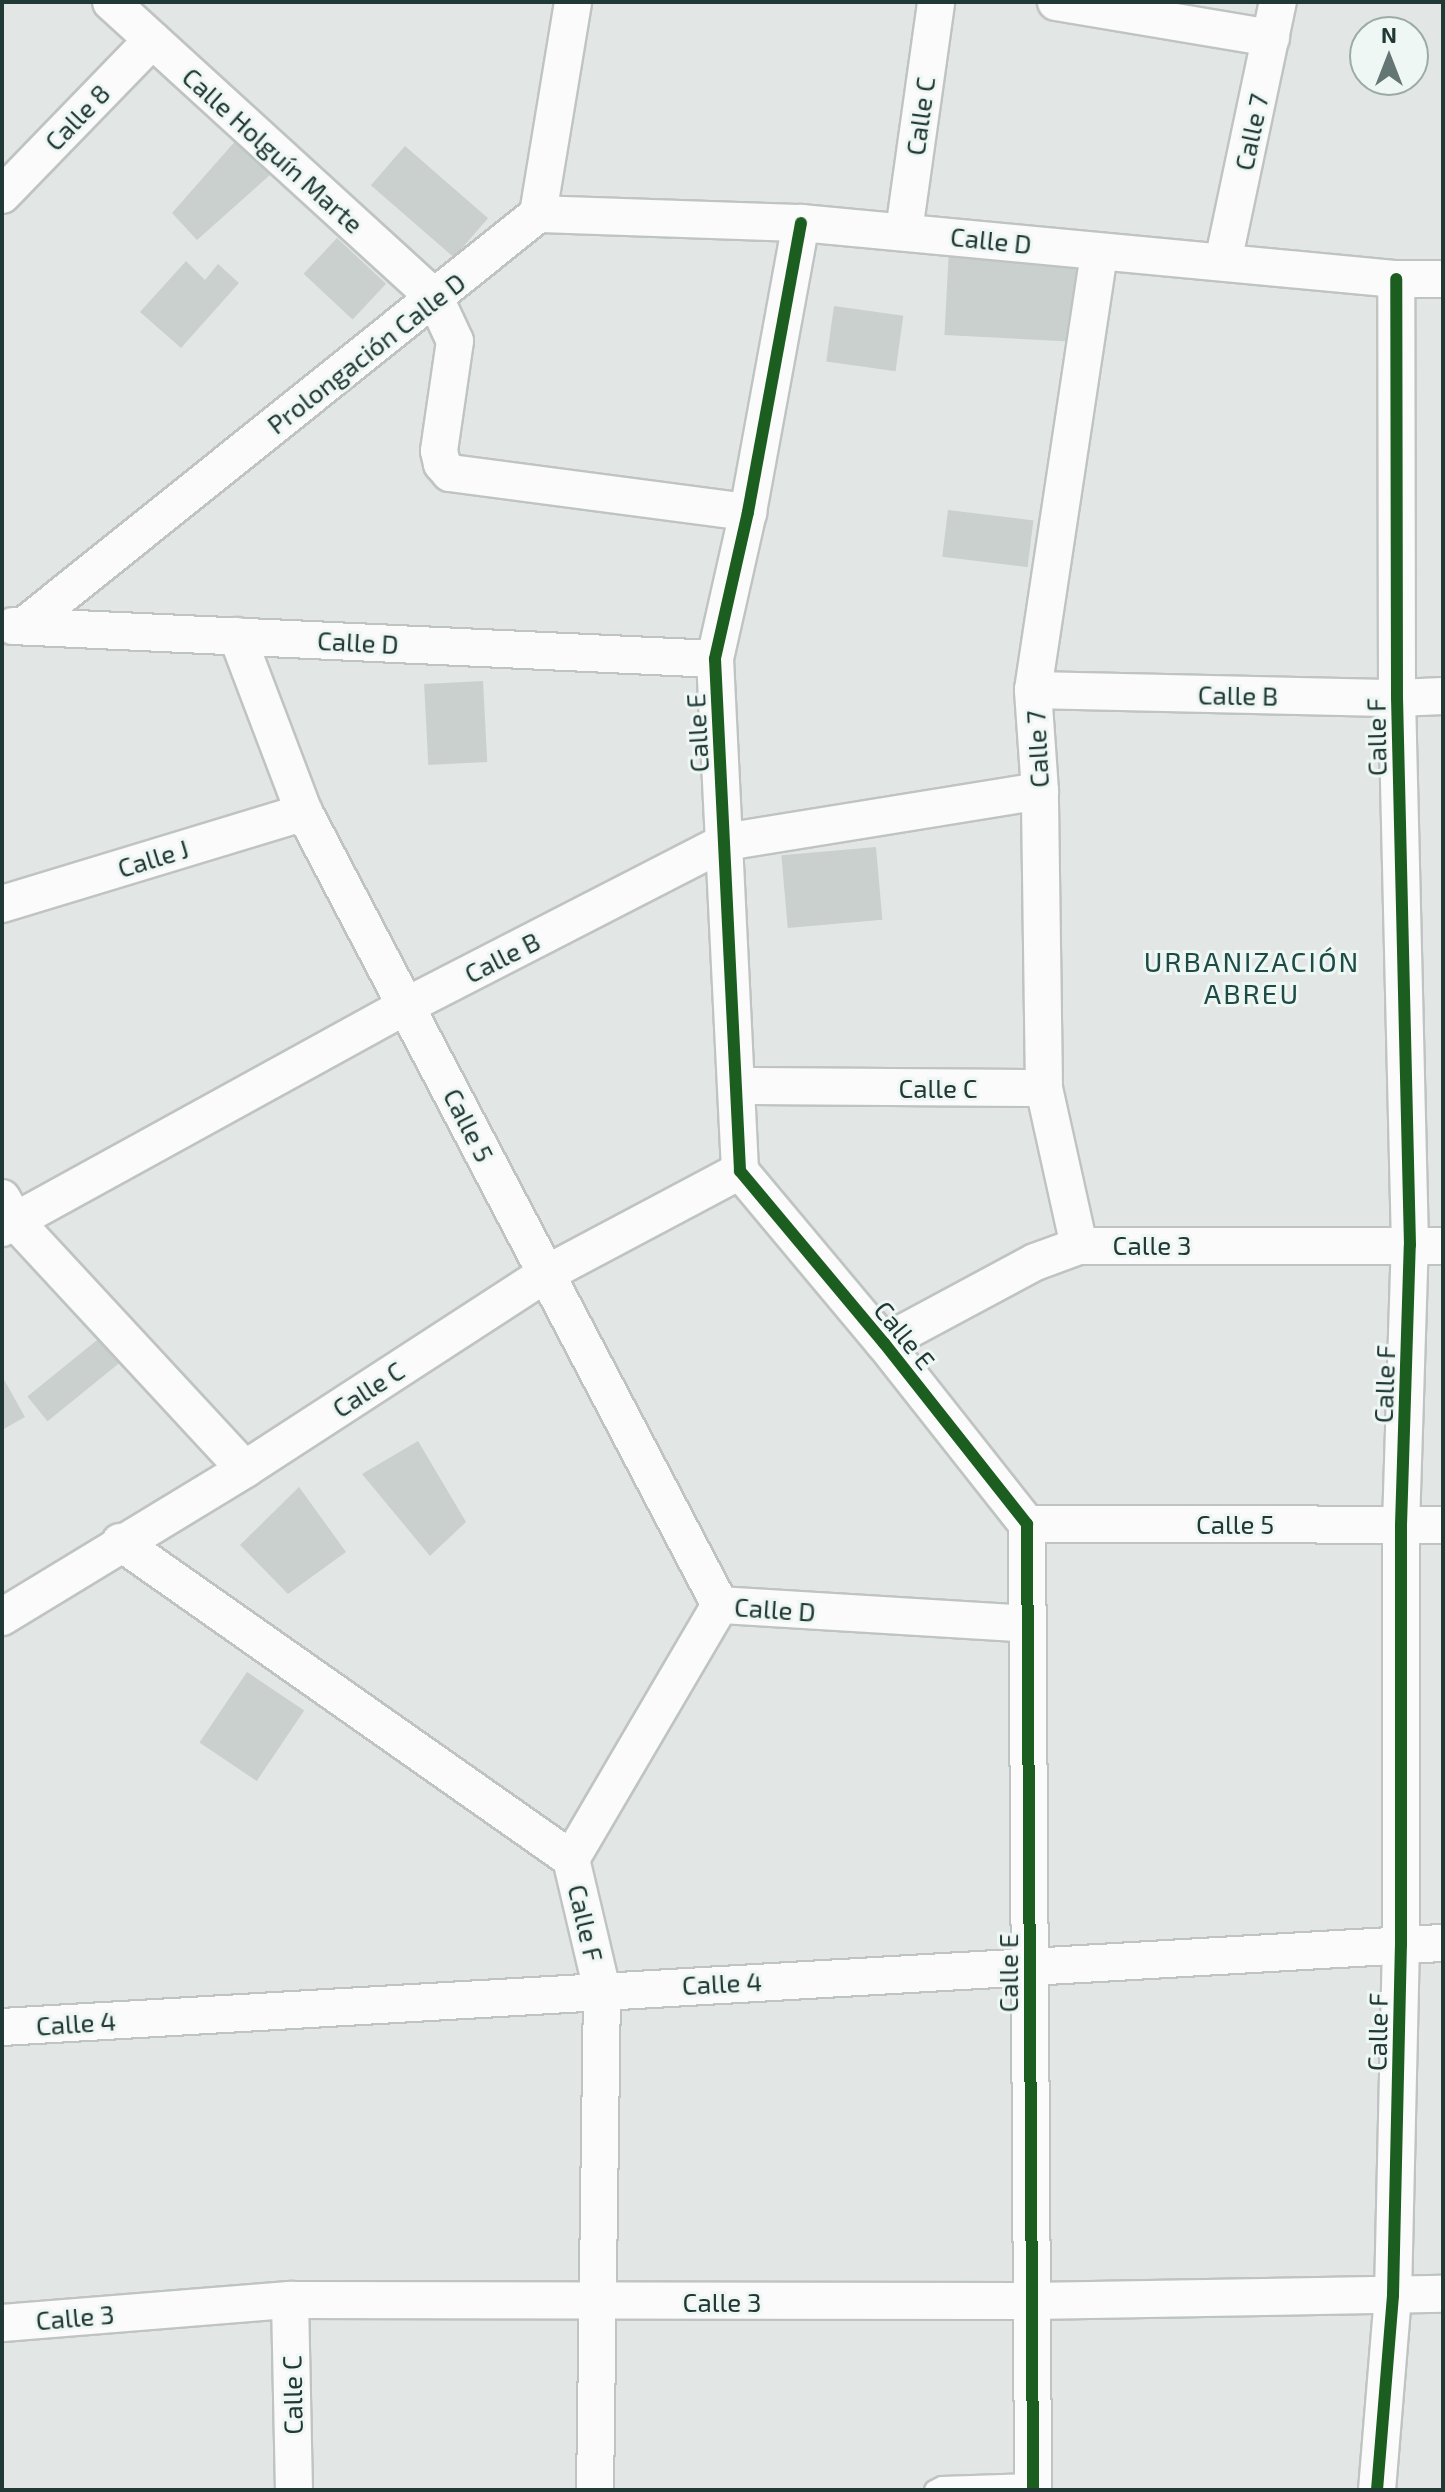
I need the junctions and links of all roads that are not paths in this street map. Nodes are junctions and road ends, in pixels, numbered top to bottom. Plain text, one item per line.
1 (111, 2) edge
2 (573, 2) edge
3 (936, 2) edge
4 (1056, 2) edge
5 (1278, 2) edge
6 (1271, 38) junction
7 (152, 40) junction
8 (2, 195) edge
9 (538, 214) junction
10 (801, 223) junction
11 (904, 231) junction
12 (1099, 253) junction
13 (1223, 262) junction
14 (1396, 279) junction
15 (1443, 279) edge
16 (435, 298) junction
17 (748, 512) junction
18 (13, 626) edge
19 (237, 636) junction
20 (715, 659) junction
21 (1033, 690) junction
22 (1443, 696) edge
23 (1397, 698) junction
24 (1040, 791) junction
25 (304, 812) junction
26 (725, 842) junction
27 (2, 904) edge
28 (408, 1005) junction
29 (736, 1086) junction
30 (1044, 1088) junction
31 (740, 1171) junction
32 (6, 1216) edge
33 (1079, 1246) junction
34 (1427, 1246) edge
35 (544, 1275) junction
36 (884, 1343) junction
37 (245, 1469) junction
38 (1027, 1524) junction
39 (1401, 1525) junction
40 (1443, 1525) edge
41 (120, 1542) junction
42 (720, 1605) junction
43 (2, 1617) edge
44 (1027, 1624) junction
45 (571, 1859) junction
46 (1443, 1943) edge
47 (1401, 1945) junction
48 (1030, 1965) junction
49 (602, 1990) junction
50 (2, 2027) edge
51 (1443, 2294) edge
52 (1393, 2295) junction
53 (290, 2300) junction
54 (1032, 2301) junction
55 (600, 2302) junction
56 (2, 2323) edge
57 (1033, 2486) edge
58 (294, 2490) edge
59 (595, 2490) edge
60 (934, 2490) edge
61 (1377, 2490) edge

1 - 7 street, Calle Holguín Marte
2 - 9 street
3 - 11 street, Calle C
4 - 6 street
5 - 6 street, Calle 7
6 - 13 street, Calle 7
7 - 8 street, Calle 8
7 - 16 street, Calle Holguín Marte
9 - 10 street, Calle D
9 - 16 street, Prolongación Calle D
10 - 11 street, Calle D
10 - 17 street, Calle E
11 - 12 street, Calle D
12 - 13 street, Calle D
12 - 21 street, Calle 7
13 - 14 street, Calle D
14 - 15 street, Calle D
14 - 23 street, Calle F
16 - 17 street
16 - 18 street, Prolongación Calle D
17 - 20 street, Calle E
18 - 19 street, Calle D
19 - 20 street, Calle D
19 - 25 street, Calle 5
20 - 26 street, Calle E
21 - 23 street, Calle B
21 - 24 street, Calle 7
22 - 23 street, Calle B
23 - 34 street, Calle F
24 - 26 street, Calle B
24 - 30 street, Calle 7
25 - 27 street, Calle J
25 - 28 street, Calle 5
26 - 28 street, Calle B
26 - 29 street, Calle E
28 - 32 street, Calle B
28 - 35 street, Calle 5
29 - 30 street, Calle C
29 - 31 street, Calle E
30 - 33 street, Calle 7
31 - 35 street, Calle C
31 - 36 street, Calle E
32 - 37 street
33 - 34 street, Calle 3
33 - 36 street, Calle 3
34 - 39 street, Calle F
35 - 37 street, Calle C
35 - 42 street, Calle 5
36 - 38 street, Calle E
37 - 41 street, Calle C
38 - 39 street, Calle 5
38 - 44 street, Calle E
39 - 40 street, Calle 5
39 - 47 street, Calle F
41 - 43 street, Calle C
41 - 45 street, Calle F
42 - 44 street, Calle D
42 - 45 street, Calle D
44 - 48 street, Calle E
45 - 49 street, Calle F
46 - 47 street, Calle 4
47 - 48 street, Calle 4
47 - 52 street, Calle F
48 - 49 street, Calle 4
48 - 54 street, Calle E
49 - 50 street, Calle 4
49 - 55 street, Calle F
51 - 52 street, Calle 3
52 - 54 street, Calle 3
52 - 61 street, Calle F
53 - 55 street, Calle 3
53 - 56 street, Calle 3
53 - 58 street, Calle C
54 - 55 street, Calle 3
54 - 57 street, Calle E
55 - 59 street, Calle F
57 - 60 lane

